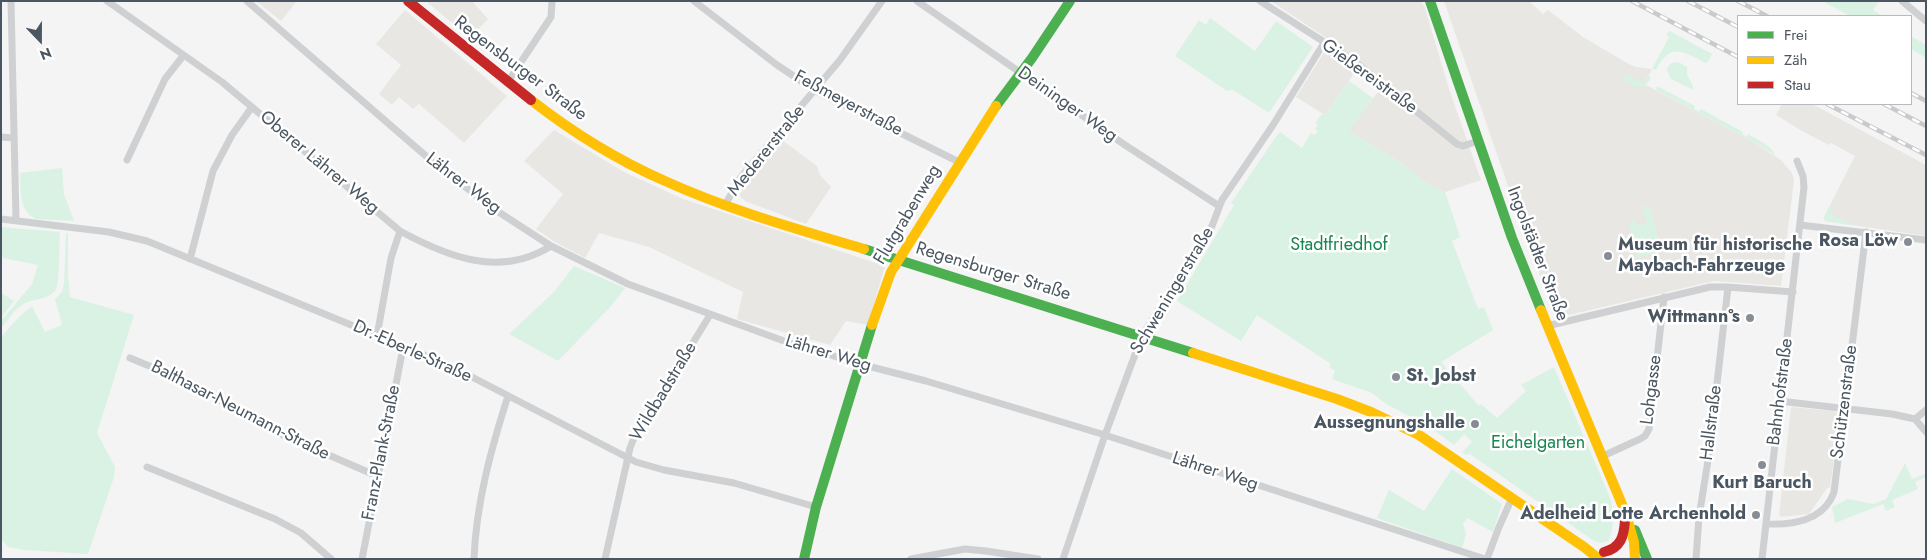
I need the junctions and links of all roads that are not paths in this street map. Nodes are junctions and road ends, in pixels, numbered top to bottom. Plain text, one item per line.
1 (11, 1) edge
2 (107, 1) edge
3 (247, 1) edge
4 (408, 1) edge
5 (552, 1) edge
6 (694, 1) edge
7 (882, 1) edge
8 (917, 1) edge
9 (1070, 1) edge
10 (1260, 1) edge
11 (1430, 1) edge
12 (1902, 1) edge
13 (1926, 22) edge
14 (1324, 43) junction
15 (183, 56) junction
16 (1021, 72) junction
17 (507, 83) junction
18 (816, 91) junction
19 (252, 107) junction
20 (1, 137) edge
21 (14, 138) junction
22 (1478, 141) junction
23 (127, 160) dead end
24 (1797, 161) dead end
25 (960, 162) junction
26 (725, 205) junction
27 (1219, 206) junction
28 (1, 219) edge
29 (16, 220) junction
30 (1800, 225) junction
31 (400, 231) junction
32 (1866, 232) junction
33 (1926, 240) edge
34 (551, 246) junction
35 (190, 259) junction
36 (898, 259) junction
37 (1728, 287) junction
38 (1792, 292) junction
39 (1664, 297) junction
40 (710, 315) junction
41 (1547, 326) junction
42 (377, 336) junction
43 (1142, 336) junction
44 (403, 348) junction
45 (130, 358) dead end
46 (860, 364) junction
47 (508, 396) junction
48 (1779, 401) junction
49 (1844, 408) junction
50 (1926, 410) edge
51 (1915, 419) junction
52 (1926, 432) edge
53 (1105, 436) junction
54 (1603, 456) junction
55 (628, 459) junction
56 (146, 467) dead end
57 (377, 476) junction
58 (1512, 498) junction
59 (816, 507) junction
60 (1626, 514) junction
61 (1766, 524) junction
62 (1601, 555) edge
63 (331, 559) edge
64 (362, 559) edge
65 (474, 559) edge
66 (605, 559) edge
67 (804, 559) edge
68 (910, 559) edge
69 (1038, 559) edge
70 (1063, 559) edge
71 (1486, 559) edge
72 (1616, 559) edge
73 (1635, 559) edge
74 (1647, 559) edge
75 (1696, 559) edge
76 (1762, 559) edge

1 - 21 street
2 - 15 street, Oberer Lährer Weg
3 - 34 street, Lährer Weg
4 - 17 main road, Regensburger Straße
5 - 17 street
6 - 18 street, Feßmeyerstraße
7 - 18 street, Medererstraße
8 - 16 street, Deininger Weg
9 - 16 main road, Flutgrabenweg
10 - 14 street, Gießereistraße
11 - 22 main road, Ingolstädter Straße
12 - 13 street
14 - 22 street, Gießereistraße
14 - 27 street, Schweningerstraße
15 - 19 street, Oberer Lährer Weg
15 - 23 street
16 - 25 main road, Flutgrabenweg
16 - 27 street, Deininger Weg
17 - 26 main road, Regensburger Straße
18 - 25 street, Feßmeyerstraße
18 - 26 street, Medererstraße
19 - 31 street, Oberer Lährer Weg
19 - 35 street
20 - 21 street
21 - 29 street
22 - 41 main road, Ingolstädter Straße
24 - 30 street, Bahnhofstraße
25 - 36 main road, Flutgrabenweg
26 - 36 main road, Regensburger Straße
27 - 43 street, Schweningerstraße
28 - 29 street, Dr.-Eberle-Straße
29 - 35 street, Dr.-Eberle-Straße
30 - 32 street
30 - 38 street, Bahnhofstraße
31 - 34 street, Oberer Lährer Weg
31 - 42 street
32 - 33 street
32 - 49 street, Schützenstraße
34 - 40 street, Lährer Weg
35 - 42 street, Dr.-Eberle-Straße
36 - 43 main road, Regensburger Straße
36 - 46 main road, Flutgrabenweg
37 - 38 street
37 - 39 street
37 - 75 street, Hallstraße
38 - 48 street, Bahnhofstraße
39 - 41 street
39 - 54 street, Lohgasse
40 - 46 street, Lährer Weg
40 - 55 street, Wildbadstraße
41 - 54 main road, Ingolstädter Straße
42 - 44 street, Dr.-Eberle-Straße
43 - 53 street, Schweningerstraße
43 - 58 main road, Regensburger Straße
44 - 47 street, Dr.-Eberle-Straße
44 - 57 street, Franz-Plank-Straße
45 - 57 street, Balthasar-Neumann-Straße
46 - 53 street, Lährer Weg
46 - 59 main road, Flutgrabenweg
47 - 55 street, Dr.-Eberle-Straße
47 - 65 street
48 - 49 street
48 - 61 street, Bahnhofstraße
49 - 51 street
49 - 61 street, Schützenstraße
50 - 51 street
51 - 52 street
53 - 70 street, Schweningerstraße
53 - 71 street, Lährer Weg
54 - 60 main road, Ingolstädter Straße
55 - 59 street, Dr.-Eberle-Straße
55 - 66 street, Wildbadstraße
56 - 63 street
57 - 64 street, Franz-Plank-Straße
58 - 62 main road, Regensburger Straße
58 - 71 street
59 - 67 main road, Flutgrabenweg
60 - 62 main road
60 - 73 main road, Ingolstädter Straße
60 - 74 main road, Ingolstädter Straße
61 - 76 street, Bahnhofstraße
62 - 72 main road, Regensburger Straße
68 - 69 street

